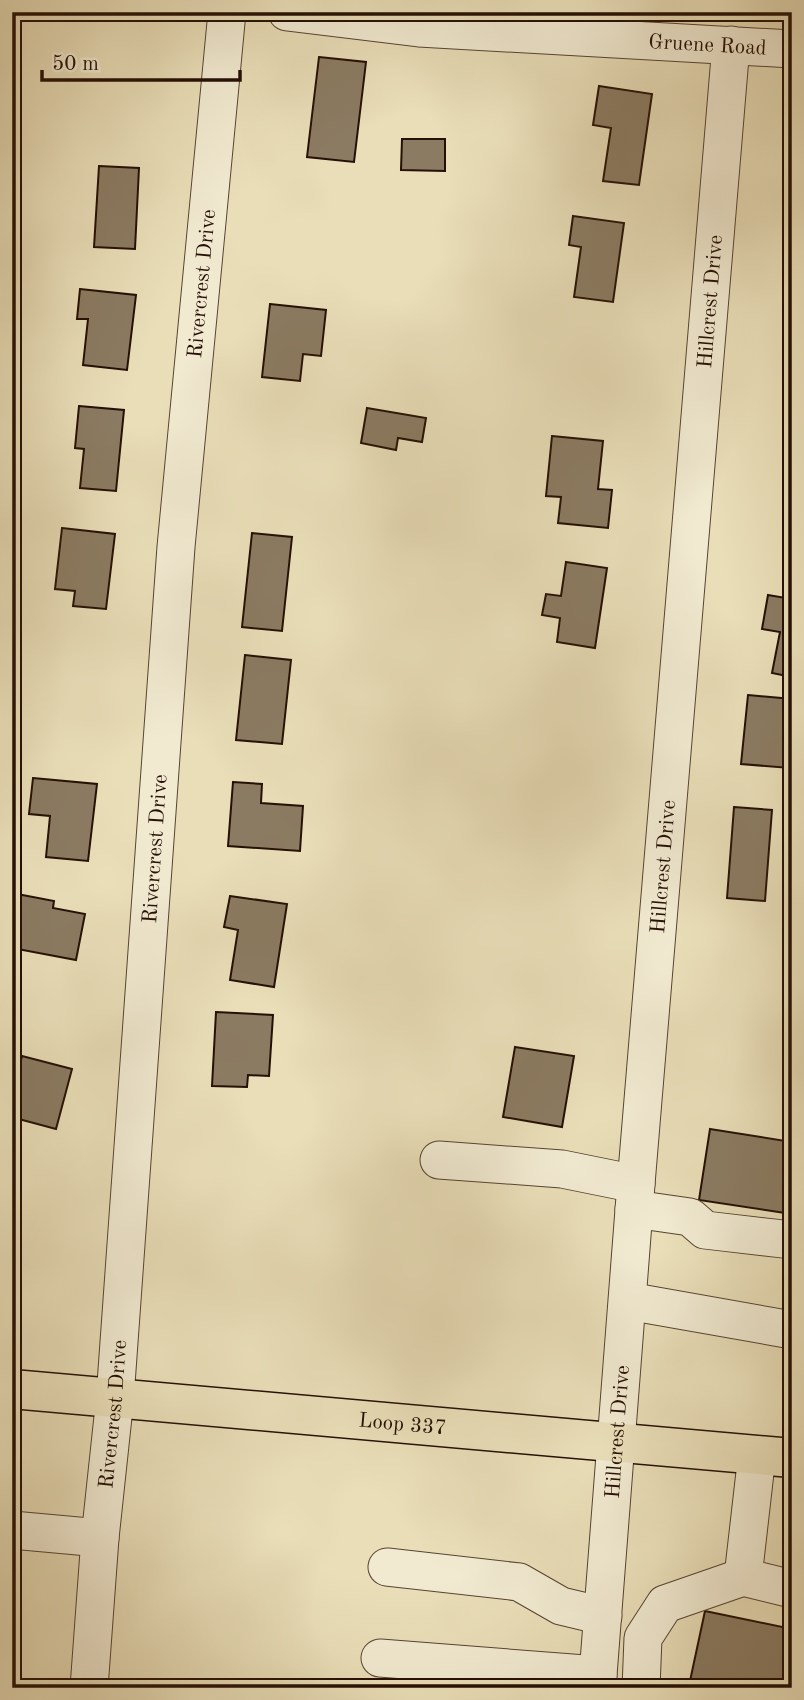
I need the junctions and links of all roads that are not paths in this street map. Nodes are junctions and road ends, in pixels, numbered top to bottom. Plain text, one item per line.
1 (227, 12) edge
2 (287, 12) edge
3 (732, 45) junction
4 (792, 49) edge
5 (439, 1160) dead end
6 (635, 1197) junction
7 (792, 1240) edge
8 (628, 1301) junction
9 (792, 1330) edge
10 (12, 1389) edge
11 (115, 1398) junction
12 (617, 1444) junction
13 (774, 1456) edge
14 (12, 1530) edge
15 (100, 1538) junction
16 (387, 1567) dead end
17 (743, 1577) junction
18 (792, 1589) edge
19 (602, 1628) junction
20 (643, 1638) junction
21 (380, 1658) dead end
22 (597, 1681) edge
23 (89, 1688) edge
24 (641, 1688) edge

1 - 11 street, Rivercrest Drive
2 - 3 street, Gruene Road
3 - 4 street, Gruene Road
3 - 6 street, Hillcrest Drive
5 - 6 street
6 - 7 street
6 - 8 street, Hillcrest Drive
8 - 9 street
8 - 12 street, Hillcrest Drive
10 - 11 main road, Loop 337
11 - 12 main road, Loop 337
11 - 15 street, Rivercrest Drive
12 - 13 main road, Loop 337
12 - 19 street, Hillcrest Drive
13 - 17 street
14 - 15 street
15 - 23 street, Rivercrest Drive
16 - 19 street
17 - 18 street
17 - 20 street
19 - 20 street
19 - 22 street, Hillcrest Drive
20 - 24 street
21 - 22 street

